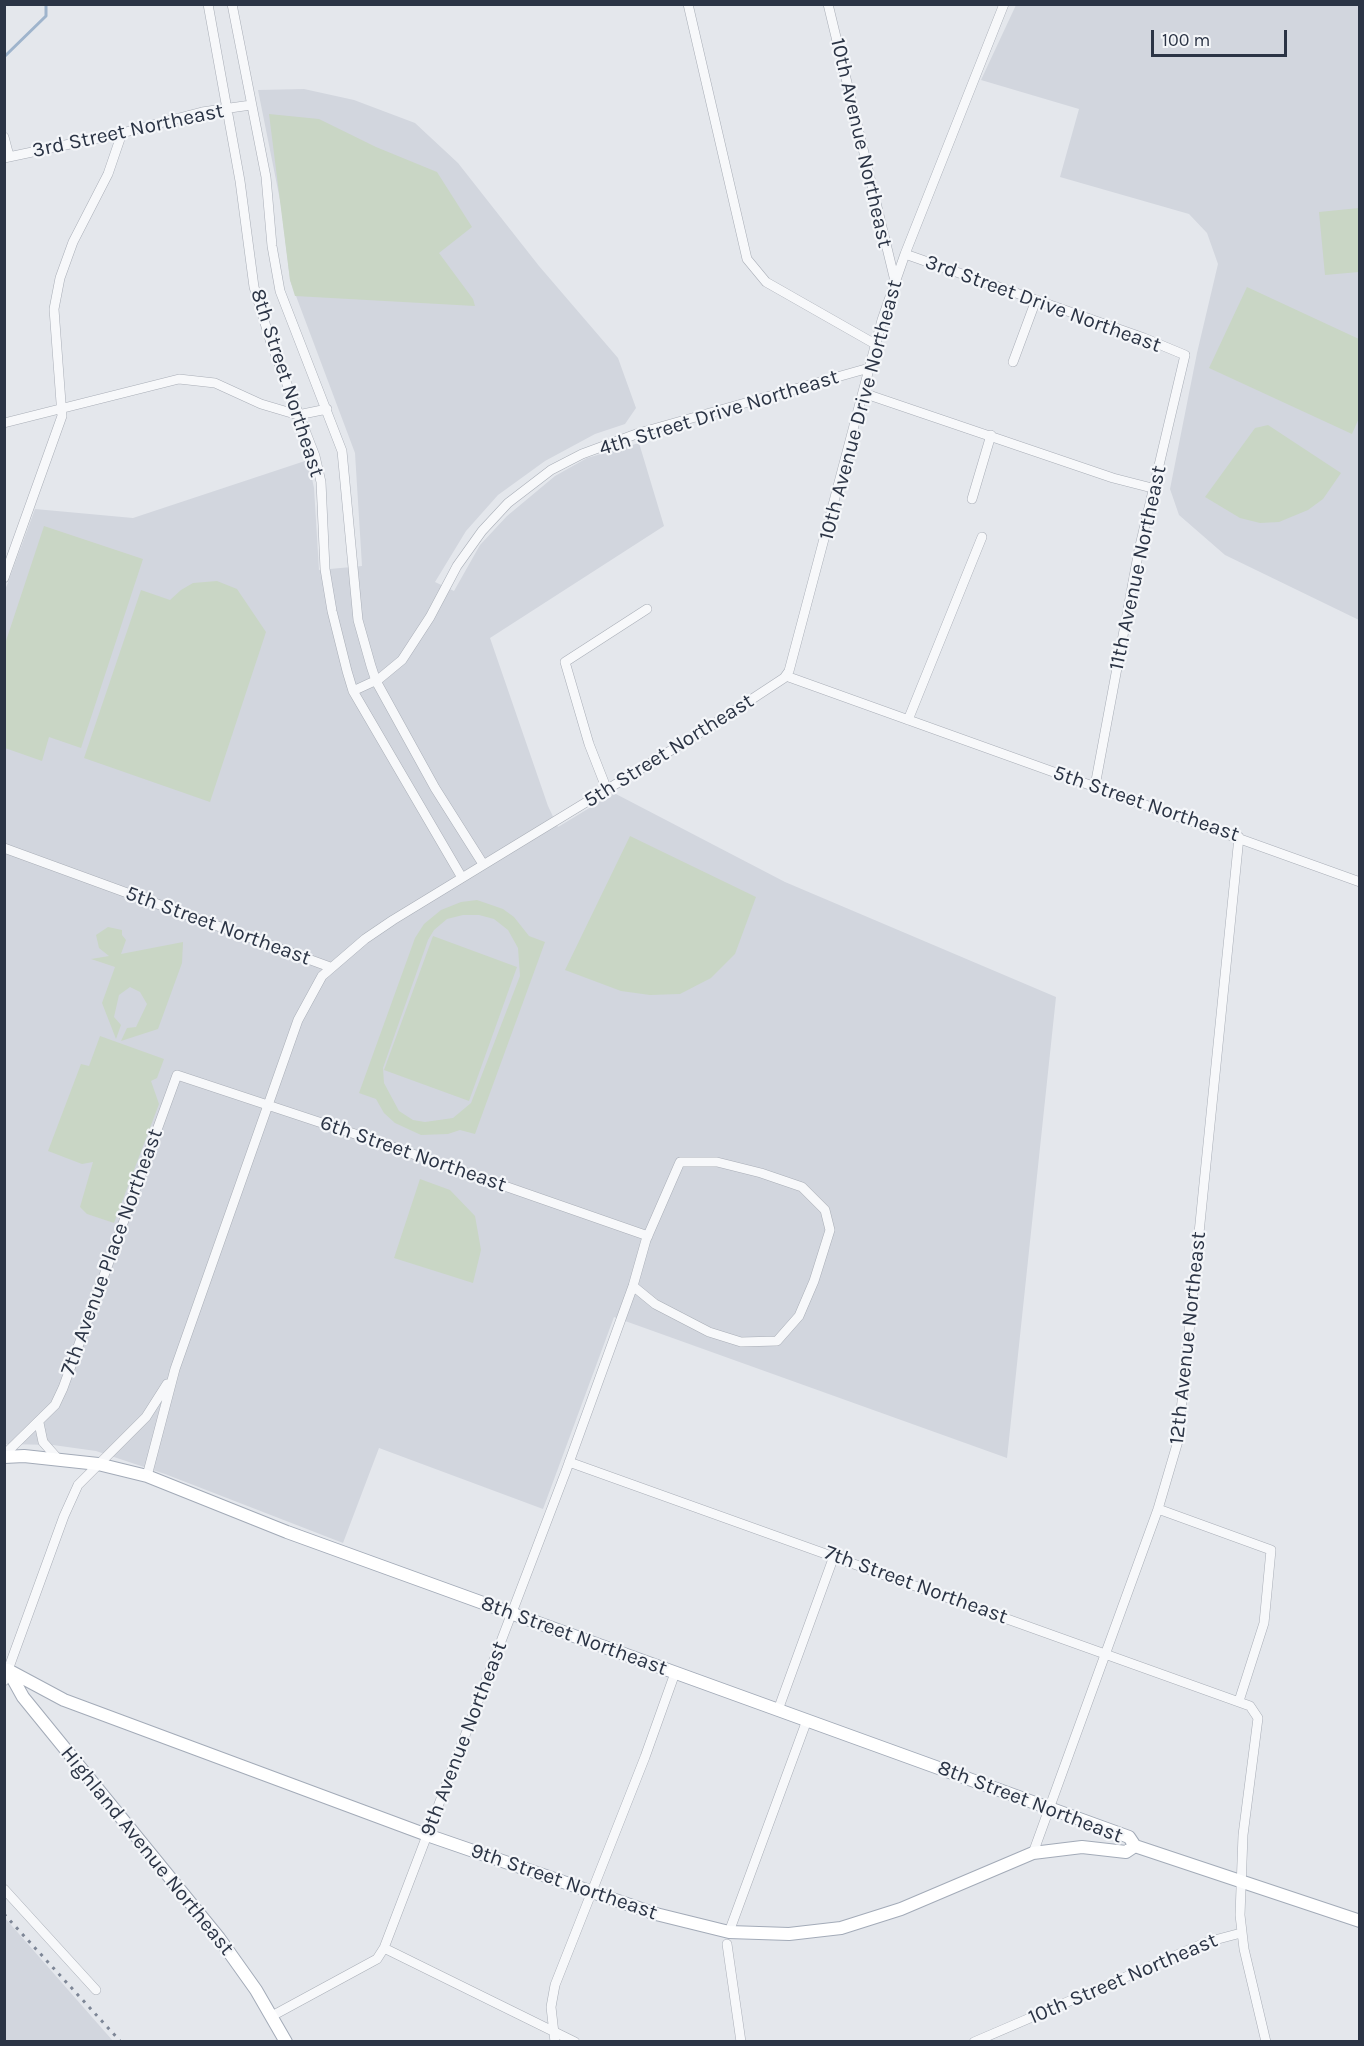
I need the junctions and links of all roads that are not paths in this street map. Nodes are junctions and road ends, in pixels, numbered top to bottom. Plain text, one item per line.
1 (208, 4) edge
2 (232, 4) edge
3 (688, 4) edge
4 (828, 4) edge
5 (997, 4) edge
6 (1004, 4) edge
7 (999, 15) junction
8 (251, 105) junction
9 (226, 108) junction
10 (122, 133) junction
11 (4, 137) edge
12 (7, 157) edge
13 (905, 254) junction
14 (894, 281) junction
15 (1036, 300) junction
16 (875, 344) junction
17 (1180, 354) joint
18 (1013, 362) dead end
19 (869, 368) junction
20 (863, 393) junction
21 (62, 409) junction
22 (327, 409) junction
23 (298, 415) junction
24 (4, 423) edge
25 (991, 435) junction
26 (1152, 488) junction
27 (972, 499) dead end
28 (982, 537) dead end
29 (4, 578) edge
30 (648, 609) dead end
31 (786, 676) junction
32 (376, 681) junction
33 (353, 691) junction
34 (908, 720) junction
35 (1095, 786) junction
36 (607, 790) junction
37 (1239, 837) junction
38 (4, 848) edge
39 (483, 864) junction
40 (461, 876) junction
41 (1359, 882) edge
42 (330, 967) junction
43 (177, 1075) joint
44 (268, 1105) junction
45 (648, 1236) junction
46 (633, 1286) junction
47 (175, 1369) junction
48 (39, 1423) junction
49 (4, 1456) edge
50 (58, 1459) junction
51 (569, 1462) junction
52 (98, 1464) junction
53 (147, 1476) junction
54 (1158, 1509) junction
55 (834, 1556) junction
56 (513, 1613) junction
57 (1104, 1654) junction
58 (6, 1672) edge
59 (675, 1672) junction
60 (1239, 1701) junction
61 (778, 1710) junction
62 (807, 1720) junction
63 (1048, 1807) junction
64 (427, 1835) junction
65 (1135, 1846) junction
66 (1033, 1853) junction
67 (1239, 1881) junction
68 (4, 1889) edge
69 (591, 1892) junction
70 (1359, 1921) edge
71 (1241, 1933) junction
72 (728, 1938) junction
73 (384, 1948) junction
74 (96, 1990) dead end
75 (272, 2016) junction
76 (553, 2029) junction
77 (286, 2042) edge
78 (555, 2042) edge
79 (575, 2042) edge
80 (741, 2042) edge
81 (974, 2042) edge
82 (1266, 2042) edge

1 - 9 street, 8th Street Northeast
2 - 8 street
3 - 16 street
4 - 14 street, 10th Avenue Northeast
5 - 7 street
6 - 7 street
7 - 13 street, 10th Avenue Drive Northeast
8 - 9 street, 3rd Street Northeast
8 - 22 street
9 - 10 street, 3rd Street Northeast
9 - 23 street, 8th Street Northeast
10 - 12 street, 3rd Street Northeast
10 - 21 street
11 - 12 street
13 - 14 street, 10th Avenue Drive Northeast
13 - 15 street, 3rd Street Drive Northeast
14 - 16 street, 10th Avenue Drive Northeast
15 - 17 street, 3rd Street Drive Northeast
15 - 18 street
16 - 19 street, 10th Avenue Drive Northeast
17 - 26 street, 11th Avenue Northeast
19 - 20 street, 10th Avenue Drive Northeast
19 - 32 street, 4th Street Drive Northeast
20 - 25 street, 4th Street Drive Northeast
20 - 31 street, 10th Avenue Drive Northeast
21 - 23 street
21 - 24 street
21 - 29 street
22 - 23 street
22 - 32 street
23 - 33 street, 8th Street Northeast
25 - 26 street, 4th Street Drive Northeast
25 - 27 street
26 - 35 street, 11th Avenue Northeast
28 - 34 street
30 - 36 street
31 - 34 street, 5th Street Northeast
31 - 36 street, 5th Street Northeast
32 - 33 street, 4th Street Drive Northeast
32 - 39 street
33 - 40 street, 8th Street Northeast
34 - 35 street, 5th Street Northeast
35 - 37 street, 5th Street Northeast
36 - 39 street, 5th Street Northeast
37 - 41 street, 5th Street Northeast
37 - 54 street, 12th Avenue Northeast
38 - 42 street, 5th Street Northeast
39 - 40 street, 5th Street Northeast
40 - 42 street, 5th Street Northeast
42 - 44 street
43 - 44 street, 6th Street Northeast
43 - 48 street, 7th Avenue Place Northeast
44 - 45 street, 6th Street Northeast
44 - 47 street
45 - 46 street, 9th Avenue Northeast
45 - 46 street
46 - 51 street, 9th Avenue Northeast
47 - 52 street
47 - 53 street
48 - 49 street, 7th Avenue Place Northeast
48 - 50 street
49 - 50 main road, 8th Street Northeast
50 - 52 main road, 8th Street Northeast
51 - 55 street, 7th Street Northeast
51 - 56 street, 9th Avenue Northeast
52 - 53 main road, 8th Street Northeast
52 - 58 street
53 - 56 main road, 8th Street Northeast
54 - 57 street, 12th Avenue Northeast
54 - 60 street
55 - 57 street, 7th Street Northeast
55 - 61 street
56 - 59 main road, 8th Street Northeast
56 - 64 street, 9th Avenue Northeast
57 - 60 street, 7th Street Northeast
57 - 63 street, 12th Avenue Northeast
58 - 64 main road, 9th Street Northeast
58 - 75 main road, Highland Avenue Northeast
59 - 61 main road, 8th Street Northeast
59 - 69 street
60 - 67 street, 7th Street Northeast
61 - 62 main road, 8th Street Northeast
62 - 63 main road, 8th Street Northeast
62 - 72 street
63 - 65 main road, 8th Street Northeast
63 - 66 street, 12th Avenue Northeast
64 - 69 main road, 9th Street Northeast
64 - 73 street, 9th Avenue Northeast
65 - 66 main road, 9th Street Northeast
65 - 67 main road
66 - 72 main road, 9th Street Northeast
67 - 70 main road
67 - 71 street
68 - 74 street
69 - 72 main road, 9th Street Northeast
69 - 76 street
71 - 81 street, 10th Street Northeast
71 - 82 street
72 - 80 street
73 - 75 street, 9th Avenue Northeast
73 - 76 street
75 - 77 main road, Highland Avenue Northeast
76 - 78 street
76 - 79 street

